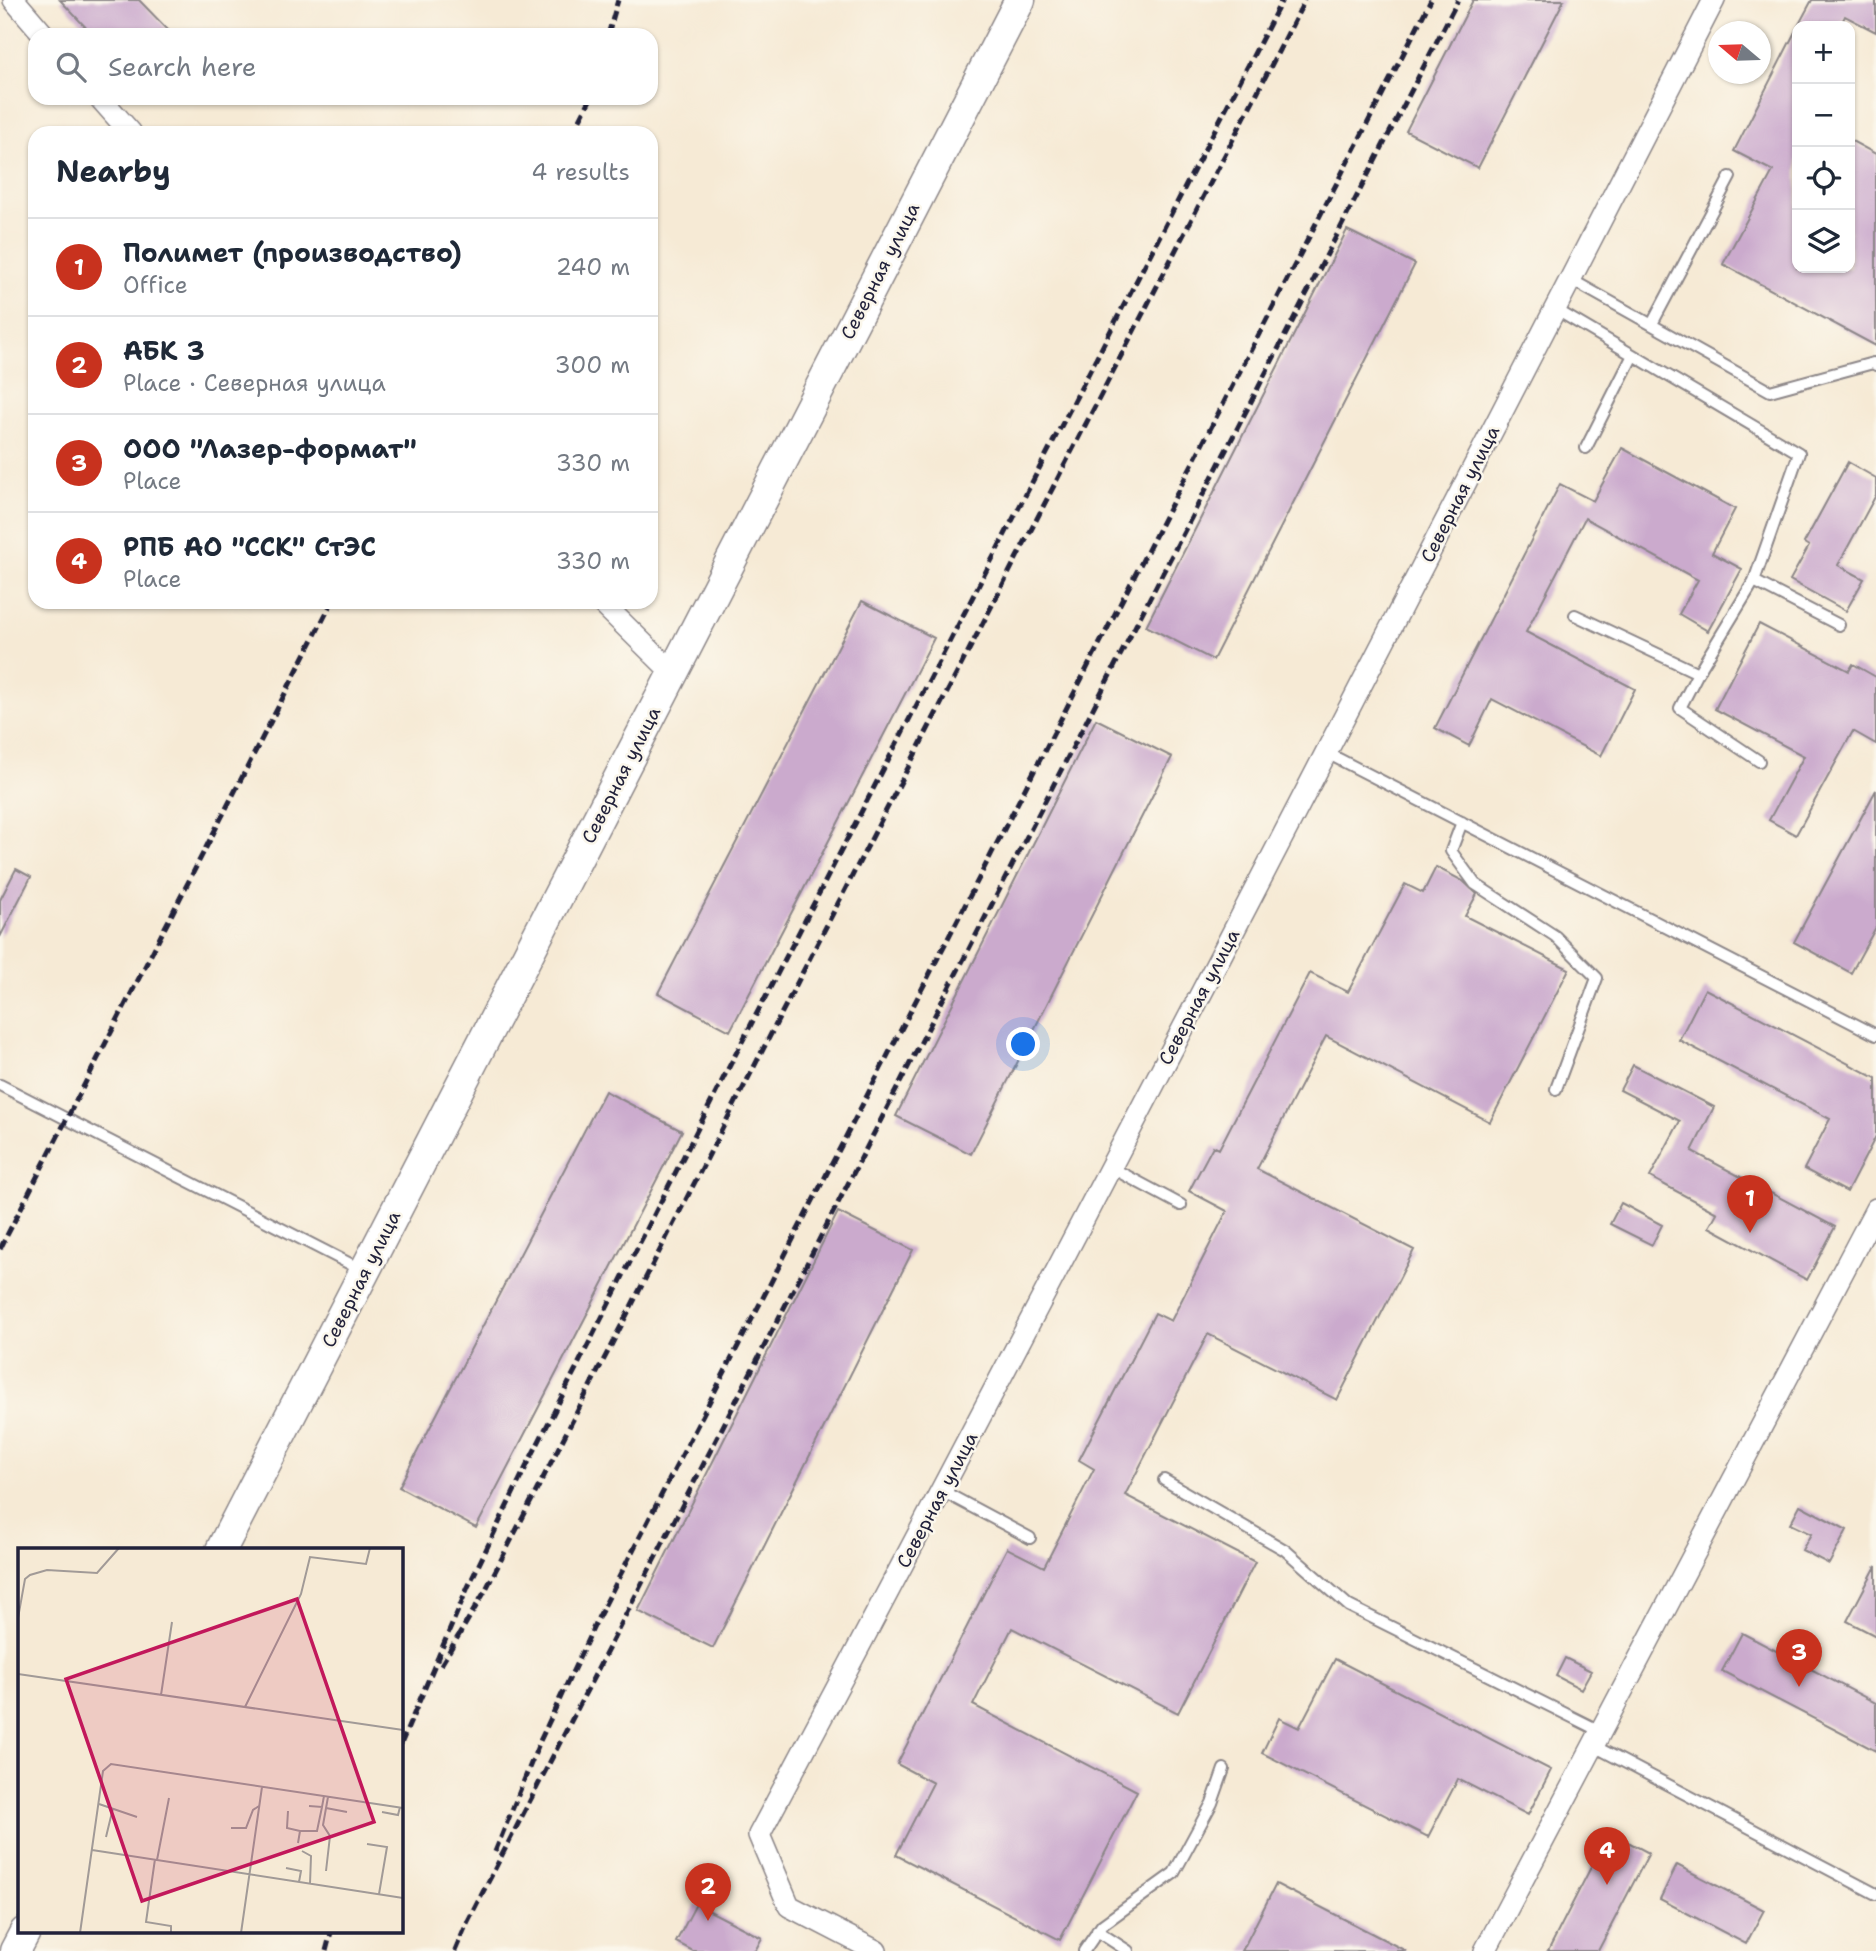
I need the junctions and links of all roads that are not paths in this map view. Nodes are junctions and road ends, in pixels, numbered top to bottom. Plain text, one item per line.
1 (13, 0) edge
2 (1020, 0) edge
3 (1714, 0) edge
4 (38, 28) edge
5 (106, 105) edge
6 (125, 126) edge
7 (1730, 177) dead end
8 (1570, 279) junction
9 (1555, 309) junction
10 (1652, 324) junction
11 (1633, 355) junction
12 (1876, 365) edge
13 (1586, 448) dead end
14 (1754, 581) junction
15 (608, 609) edge
16 (1575, 615) dead end
17 (1839, 625) dead end
18 (673, 673) junction
19 (1698, 673) junction
20 (1327, 753) junction
21 (1759, 761) dead end
22 (1462, 822) junction
23 (1876, 1035) edge
24 (0, 1085) edge
25 (1556, 1089) dead end
26 (1110, 1167) junction
27 (1181, 1205) dead end
28 (1876, 1209) edge
29 (365, 1272) junction
30 (1164, 1480) dead end
31 (942, 1491) junction
32 (1030, 1538) dead end
33 (222, 1548) edge
34 (1596, 1738) junction
35 (1224, 1769) dead end
36 (1876, 1894) edge
37 (1097, 1931) junction
38 (24, 1934) edge
39 (15, 1951) edge
40 (876, 1951) edge
41 (1084, 1951) edge
42 (1128, 1951) edge
43 (1486, 1951) edge

1 - 4 street
2 - 18 main road, Северная улица
3 - 8 street, Северная улица
5 - 6 street
7 - 10 lane
8 - 9 street, Северная улица
8 - 10 lane
9 - 11 lane
9 - 20 street, Северная улица
10 - 12 lane
11 - 13 lane
11 - 14 lane
14 - 17 lane
14 - 19 lane
15 - 18 street
16 - 19 lane
18 - 29 main road, Северная улица
19 - 21 lane
20 - 22 lane
20 - 26 street, Северная улица
22 - 23 lane
22 - 25 lane
24 - 29 lane
26 - 27 lane
26 - 31 street, Северная улица
28 - 34 street
29 - 33 main road, Северная улица
30 - 34 lane
31 - 32 lane
31 - 40 street, Северная улица
34 - 36 lane
34 - 43 street
35 - 37 lane
37 - 41 lane
37 - 42 lane
38 - 39 main road

